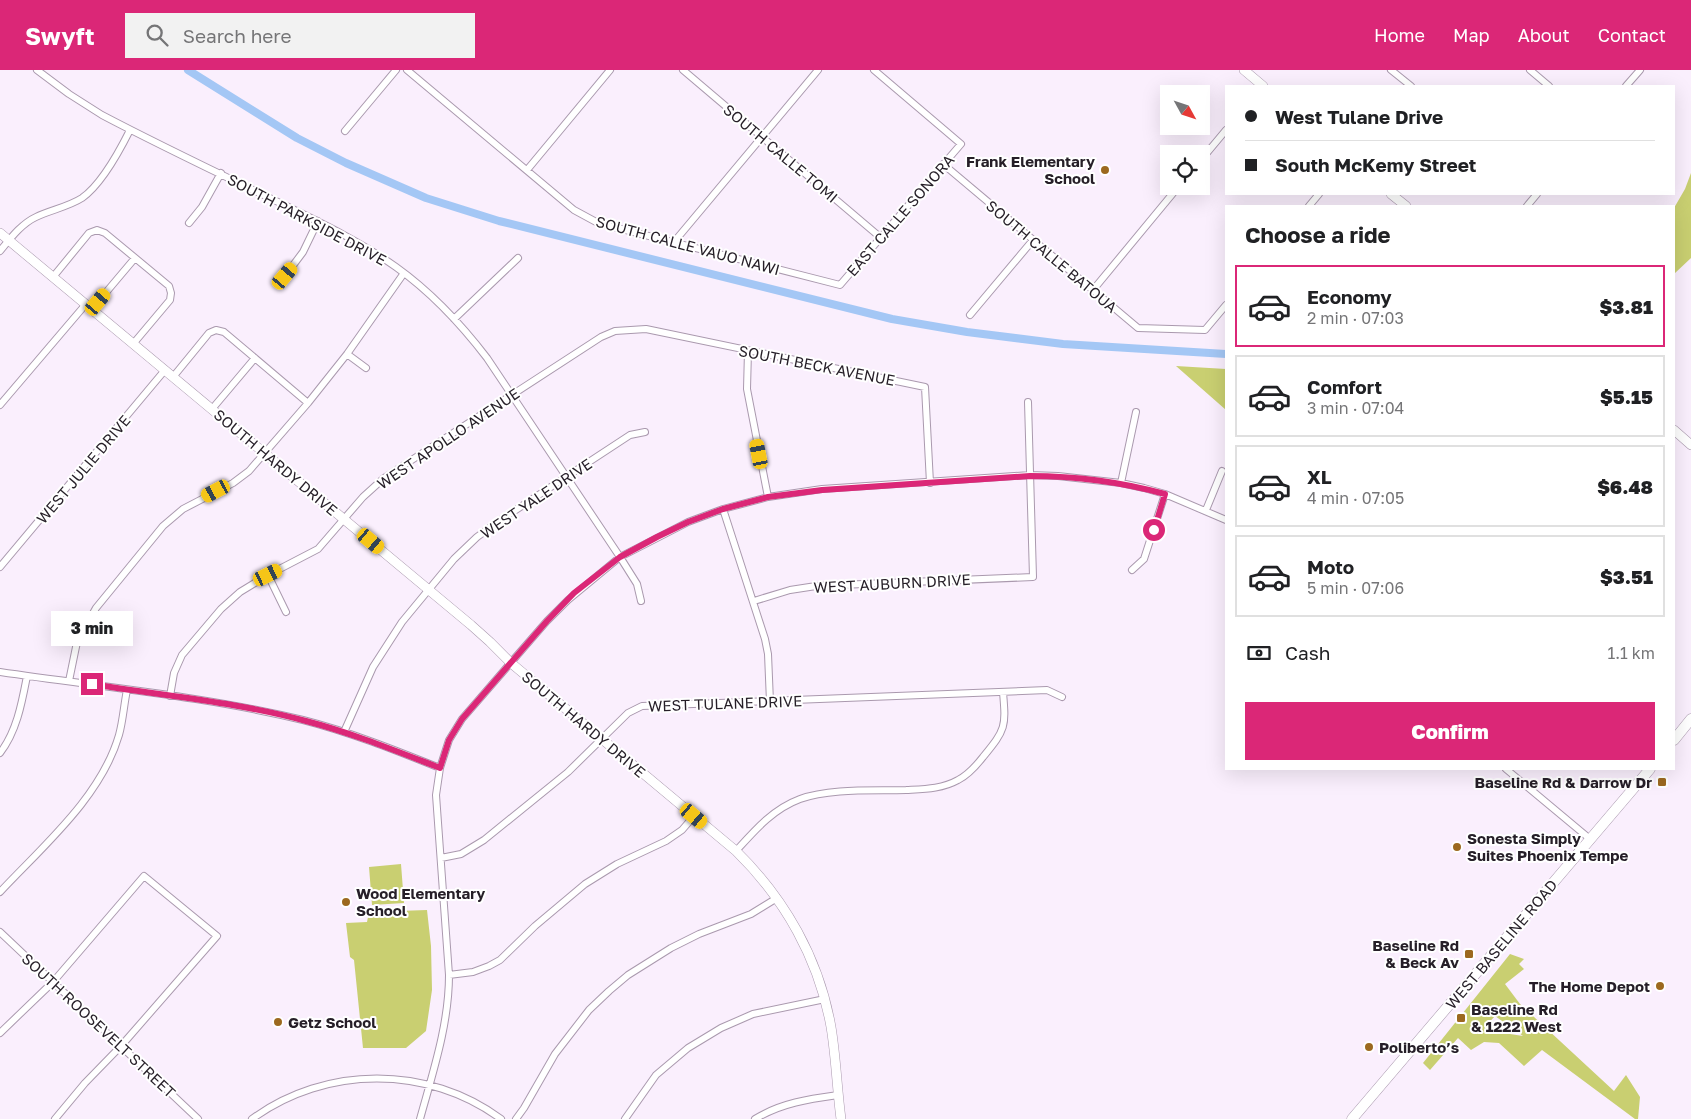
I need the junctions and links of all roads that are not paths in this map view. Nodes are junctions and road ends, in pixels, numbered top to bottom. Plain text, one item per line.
1 (38, 70) edge
2 (396, 70) edge
3 (407, 70) edge
4 (610, 70) edge
5 (683, 70) edge
6 (818, 70) edge
7 (874, 70) edge
8 (1244, 70) edge
9 (1391, 70) edge
10 (1530, 70) edge
11 (1640, 70) edge
12 (1262, 85) edge
13 (1409, 85) edge
14 (1548, 85) edge
15 (1627, 85) edge
16 (130, 130) junction
17 (344, 131) dead end
18 (1225, 131) edge
19 (761, 136) junction
20 (1210, 149) edge
21 (943, 164) junction
22 (527, 170) junction
23 (220, 173) junction
24 (1172, 195) edge
25 (1318, 195) edge
26 (1392, 195) edge
27 (1536, 195) edge
28 (1310, 205) edge
29 (1405, 205) edge
30 (1528, 205) edge
31 (318, 221) junction
32 (189, 223) dead end
33 (0, 233) edge
34 (880, 237) junction
35 (9, 240) junction
36 (1033, 240) junction
37 (674, 242) junction
38 (0, 251) edge
39 (135, 258) junction
40 (518, 258) dead end
41 (404, 273) junction
42 (285, 276) dead end
43 (53, 277) junction
44 (840, 285) joint
45 (1093, 290) junction
46 (1225, 306) edge
47 (89, 307) junction
48 (970, 315) dead end
49 (454, 318) junction
50 (615, 331) joint
51 (133, 344) junction
52 (748, 351) junction
53 (348, 354) junction
54 (255, 358) junction
55 (366, 368) dead end
56 (165, 370) junction
57 (173, 377) junction
58 (512, 394) junction
59 (1028, 402) dead end
60 (308, 403) junction
61 (0, 405) edge
62 (212, 409) junction
63 (1136, 412) dead end
64 (1675, 431) edge
65 (645, 432) dead end
66 (1691, 445) edge
67 (265, 453) junction
68 (1222, 471) dead end
69 (567, 476) junction
70 (1030, 476) junction
71 (930, 483) junction
72 (1121, 483) junction
73 (1165, 494) junction
74 (768, 497) junction
75 (723, 509) junction
76 (1206, 510) junction
77 (344, 520) junction
78 (1225, 520) edge
79 (620, 557) junction
80 (0, 567) edge
81 (1132, 570) dead end
82 (268, 575) junction
83 (429, 590) junction
84 (641, 601) dead end
85 (754, 601) junction
86 (286, 612) dead end
87 (511, 663) junction
88 (0, 672) edge
89 (27, 676) junction
90 (69, 681) junction
91 (127, 690) junction
92 (1003, 692) junction
93 (170, 696) junction
94 (1062, 697) dead end
95 (770, 702) junction
96 (1689, 725) edge
97 (344, 732) junction
98 (602, 738) junction
99 (1675, 739) edge
100 (0, 753) edge
101 (440, 768) junction
102 (1507, 770) edge
103 (1649, 770) edge
104 (694, 816) junction
105 (1590, 839) junction
106 (736, 851) junction
107 (441, 858) junction
108 (0, 892) edge
109 (777, 898) junction
110 (0, 932) edge
111 (449, 975) junction
112 (53, 982) junction
113 (825, 999) junction
114 (0, 1033) edge
115 (121, 1046) junction
116 (430, 1085) junction
117 (838, 1095) junction
118 (55, 1119) edge
119 (198, 1119) edge
120 (252, 1119) edge
121 (420, 1119) edge
122 (501, 1119) edge
123 (516, 1119) edge
124 (625, 1119) edge
125 (755, 1119) edge
126 (841, 1119) edge
127 (1352, 1119) edge

1 - 16 street, SOUTH PARKSIDE DRIVE
2 - 17 street
3 - 22 street, SOUTH CALLE VAUO NAWI
4 - 22 street
5 - 19 street, SOUTH CALLE TOMI
6 - 19 street
7 - 21 street, EAST CALLE SONORA
8 - 12 street
9 - 13 street
10 - 14 street
11 - 15 street
16 - 23 street, SOUTH PARKSIDE DRIVE
16 - 35 street
18 - 20 street
19 - 34 street, SOUTH CALLE TOMI
19 - 37 street
21 - 34 street, EAST CALLE SONORA
21 - 36 street, SOUTH CALLE BATOUA
22 - 37 street, SOUTH CALLE VAUO NAWI
23 - 31 street, SOUTH PARKSIDE DRIVE
23 - 32 street
24 - 45 street
25 - 28 street
26 - 29 street
27 - 30 street
31 - 41 street, SOUTH PARKSIDE DRIVE
31 - 42 street
33 - 35 street, SOUTH HARDY DRIVE
34 - 44 street, EAST CALLE SONORA
35 - 38 street
35 - 43 street, SOUTH HARDY DRIVE
36 - 45 street, SOUTH CALLE BATOUA
36 - 48 street
37 - 44 street, SOUTH CALLE VAUO NAWI
39 - 43 street
39 - 47 street
39 - 51 street
40 - 49 street
41 - 49 street, SOUTH PARKSIDE DRIVE
41 - 53 street
43 - 47 street, SOUTH HARDY DRIVE
45 - 46 street, SOUTH CALLE BATOUA
47 - 51 street, SOUTH HARDY DRIVE
47 - 61 street
49 - 58 street, SOUTH PARKSIDE DRIVE
50 - 52 street, SOUTH BECK AVENUE
50 - 58 street, WEST APOLLO AVENUE
51 - 56 street, SOUTH HARDY DRIVE
52 - 71 street, SOUTH BECK AVENUE
52 - 74 street
53 - 55 street
53 - 60 street
54 - 57 street
54 - 60 street
54 - 62 street
56 - 57 street, SOUTH HARDY DRIVE
56 - 80 street, WEST JULIE DRIVE
57 - 62 street, SOUTH HARDY DRIVE
58 - 69 street, SOUTH PARKSIDE DRIVE
58 - 77 street, WEST APOLLO AVENUE
59 - 70 street
60 - 67 street
62 - 67 street, SOUTH HARDY DRIVE
63 - 72 street
64 - 66 street
65 - 69 street, WEST YALE DRIVE
67 - 77 street, SOUTH HARDY DRIVE
67 - 90 street
68 - 76 street
69 - 79 street, SOUTH PARKSIDE DRIVE
69 - 83 street, WEST YALE DRIVE
70 - 71 street
70 - 72 street
70 - 85 street, WEST AUBURN DRIVE
71 - 74 street
72 - 73 street
73 - 76 street
73 - 81 street
74 - 75 street
75 - 79 street
75 - 85 street
76 - 78 street
77 - 82 street, WEST APOLLO AVENUE
77 - 83 street, SOUTH HARDY DRIVE
79 - 84 street, SOUTH PARKSIDE DRIVE
79 - 87 street
82 - 86 street
82 - 93 street, WEST APOLLO AVENUE
83 - 87 street, SOUTH HARDY DRIVE
83 - 97 street, WEST YALE DRIVE
85 - 95 street
87 - 98 street, SOUTH HARDY DRIVE
87 - 101 street
88 - 89 street
89 - 90 street
89 - 100 street
90 - 91 street
91 - 93 street
91 - 108 street
92 - 94 street, WEST TULANE DRIVE
92 - 95 street, WEST TULANE DRIVE
92 - 106 street
93 - 97 street
95 - 98 street, WEST TULANE DRIVE
96 - 99 main road
97 - 101 street
98 - 104 street, SOUTH HARDY DRIVE
98 - 107 street, WEST TULANE DRIVE
101 - 107 street
102 - 105 street
103 - 105 main road, WEST BASELINE ROAD
104 - 106 street, SOUTH HARDY DRIVE
104 - 111 street
105 - 127 main road, WEST BASELINE ROAD
106 - 109 street, SOUTH HARDY DRIVE
107 - 111 street
109 - 113 street, SOUTH HARDY DRIVE
109 - 123 street
110 - 112 street, SOUTH ROOSEVELT STREET
111 - 116 street
112 - 114 street
112 - 115 street, SOUTH ROOSEVELT STREET
112 - 115 street
113 - 117 street, SOUTH HARDY DRIVE
113 - 124 street
115 - 118 street
115 - 119 street, SOUTH ROOSEVELT STREET
116 - 120 street
116 - 121 street
116 - 122 street
117 - 125 street
117 - 126 street, SOUTH HARDY DRIVE

